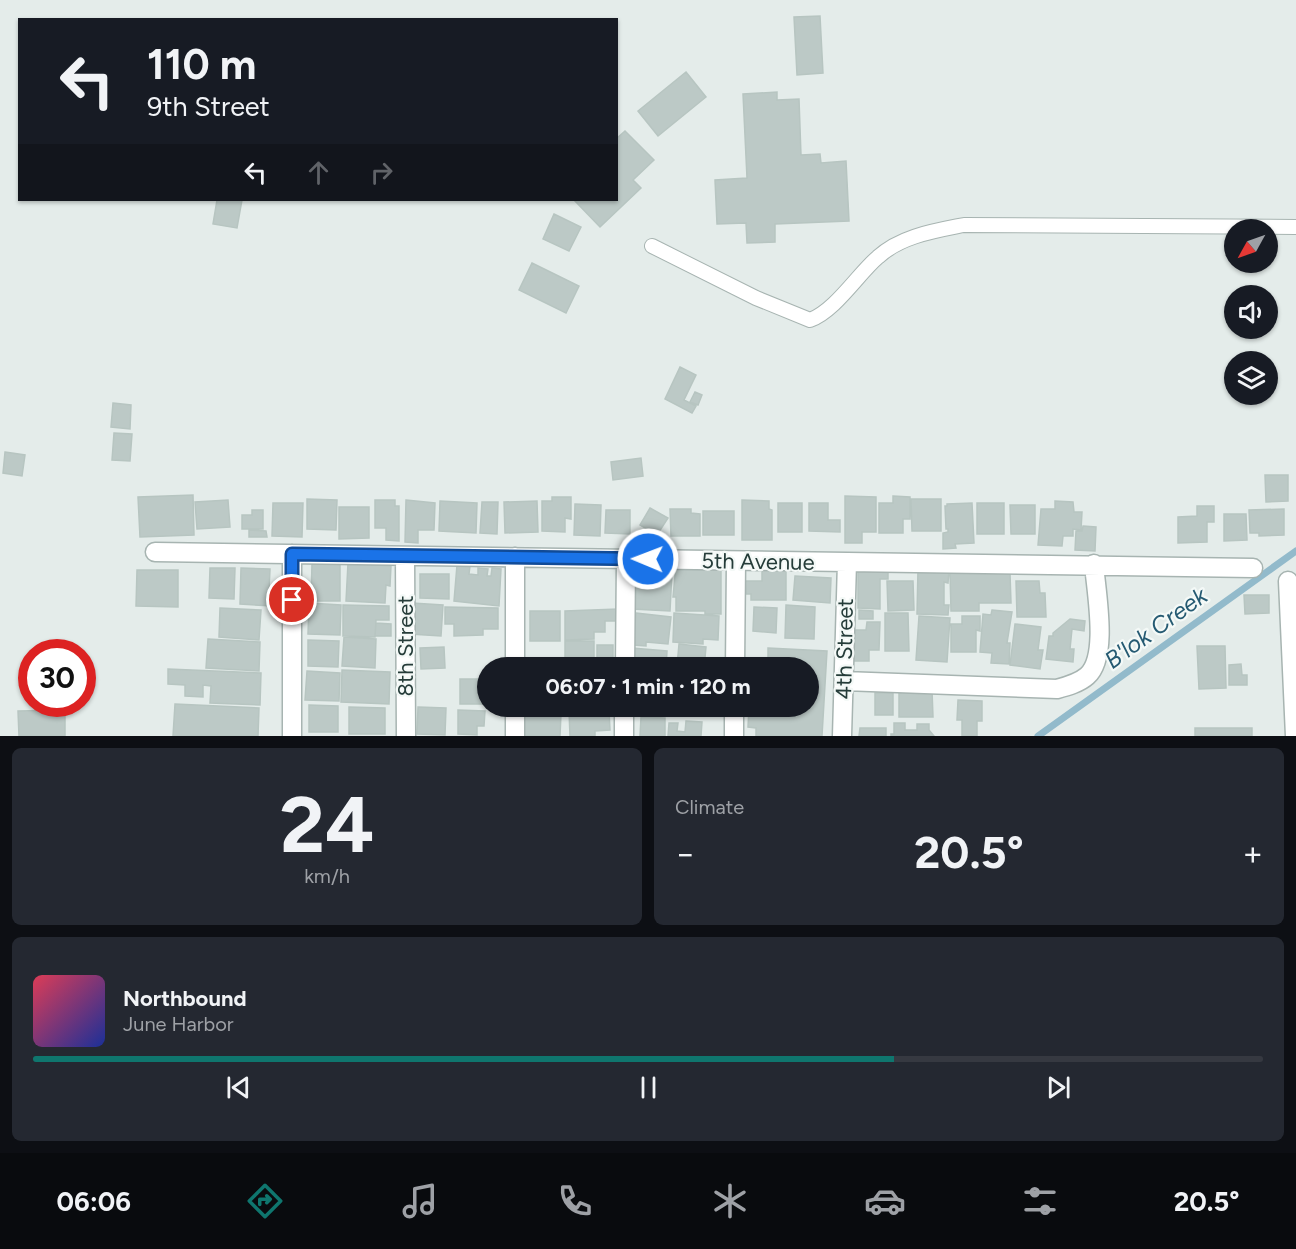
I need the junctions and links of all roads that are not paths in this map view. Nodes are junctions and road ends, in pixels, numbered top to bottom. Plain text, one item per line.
1 (1296, 227) edge
2 (652, 246) dead end
3 (155, 552) dead end
4 (292, 554) junction
5 (405, 556) junction
6 (515, 557) junction
7 (627, 559) junction
8 (736, 561) junction
9 (847, 562) junction
10 (1094, 564) junction
11 (1253, 568) dead end
12 (1288, 581) dead end
13 (515, 657) edge
14 (625, 657) edge
15 (735, 657) edge
16 (844, 681) junction
17 (515, 717) edge
18 (624, 717) edge
19 (734, 717) edge
20 (292, 736) edge
21 (406, 736) edge
22 (515, 736) edge
23 (624, 736) edge
24 (734, 736) edge
25 (842, 736) edge
26 (1295, 736) edge

1 - 2 lane
3 - 4 street, 5th Avenue
4 - 5 street, 5th Avenue
4 - 20 street
5 - 6 street, 5th Avenue
5 - 21 street, 8th Street
6 - 7 street, 5th Avenue
6 - 13 street
7 - 8 street, 5th Avenue
7 - 14 street
8 - 9 street, 5th Avenue
8 - 15 street
9 - 10 street, 5th Avenue
9 - 16 street, 4th Street
10 - 11 street, 5th Avenue
10 - 16 street
12 - 26 street
16 - 25 street, 4th Street
17 - 22 street
18 - 23 street
19 - 24 street

